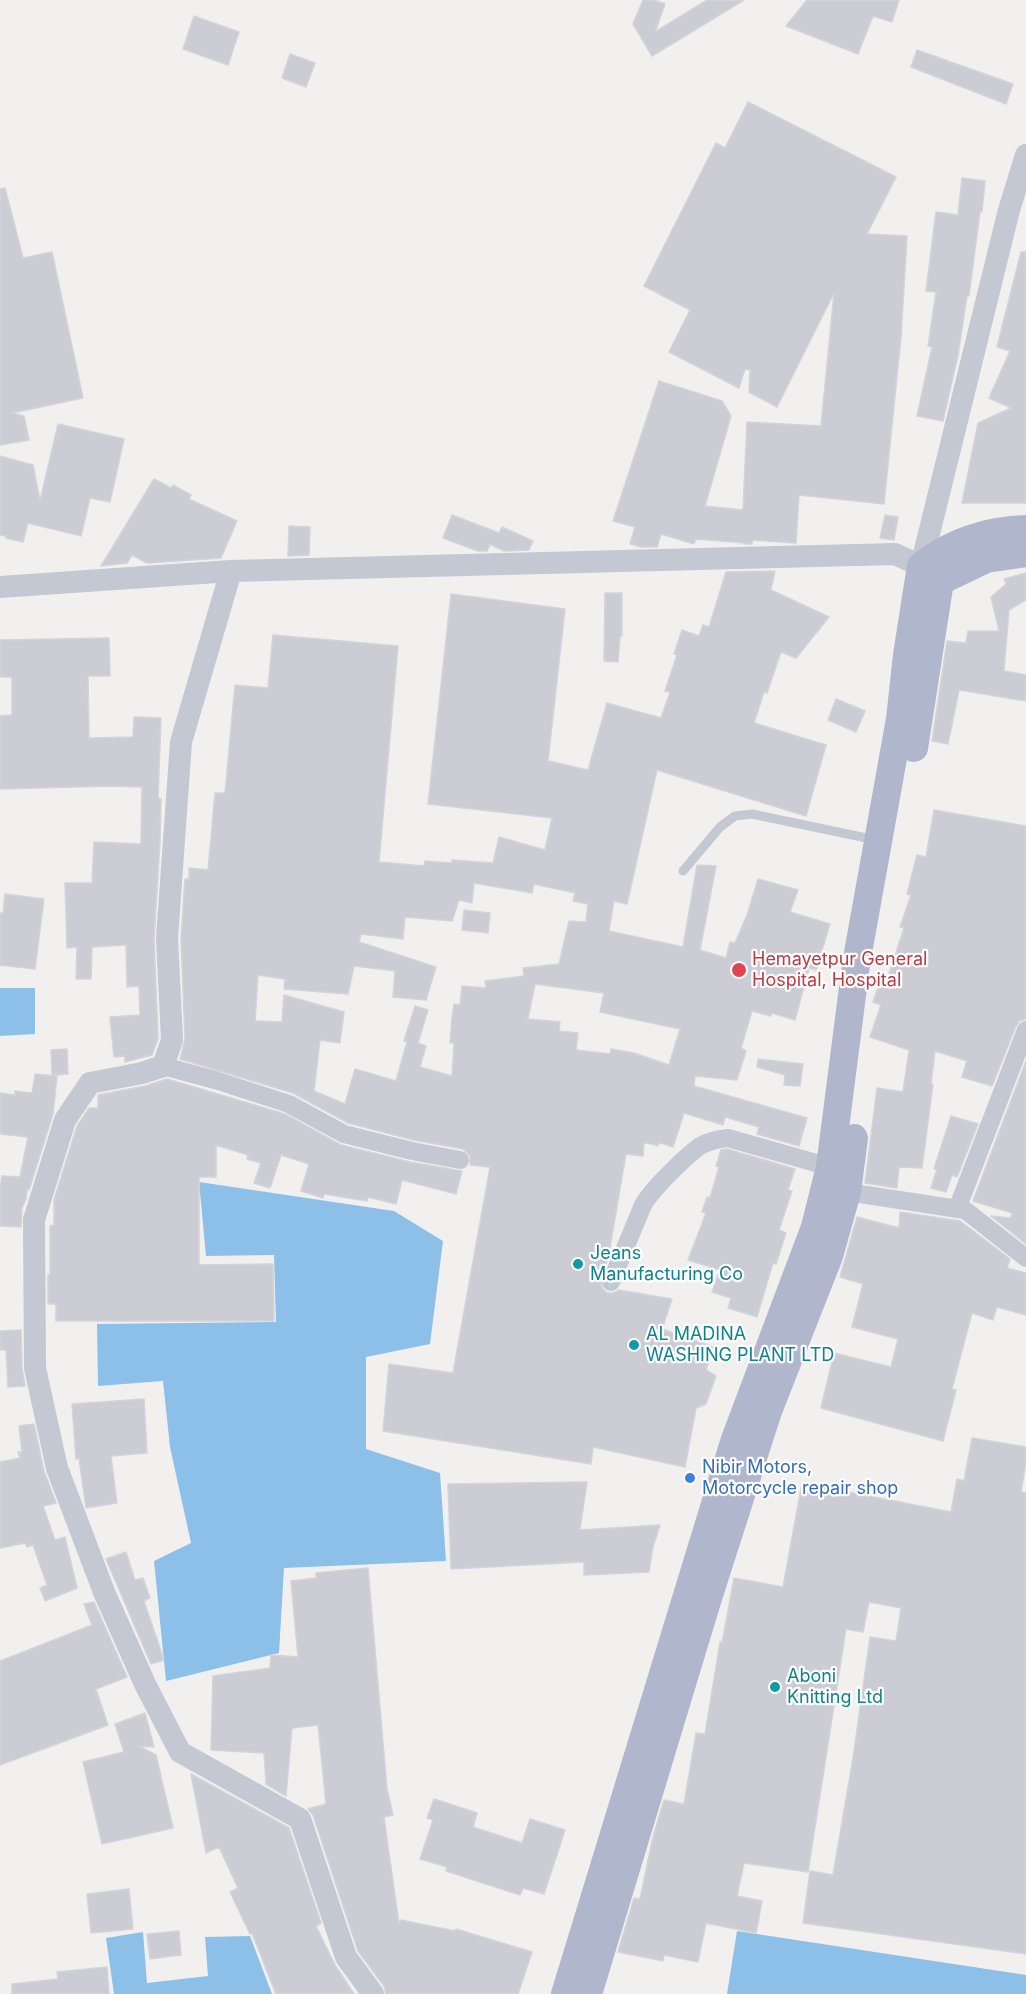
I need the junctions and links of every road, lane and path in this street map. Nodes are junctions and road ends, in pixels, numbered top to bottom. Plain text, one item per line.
1 (1026, 155) edge
2 (1026, 529) edge
3 (1026, 553) edge
4 (930, 559) junction
5 (231, 571) junction
6 (0, 587) edge
7 (878, 840) junction
8 (683, 871) dead end
9 (1026, 1030) edge
10 (163, 1066) junction
11 (460, 1160) dead end
12 (830, 1167) junction
13 (846, 1192) junction
14 (957, 1209) junction
15 (1026, 1258) edge
16 (611, 1282) dead end
17 (745, 1445) junction
18 (373, 1994) edge
19 (565, 1994) edge
20 (588, 1994) edge

1 - 4 street
2 - 4 main road
3 - 4 main road
4 - 5 street
4 - 7 main road
4 - 13 main road
5 - 6 street
5 - 10 street
7 - 8 lane
7 - 12 main road
9 - 14 street
10 - 11 street
10 - 18 street
12 - 16 street
12 - 17 main road
13 - 14 street
13 - 17 main road
14 - 15 street
17 - 19 main road
17 - 20 main road

